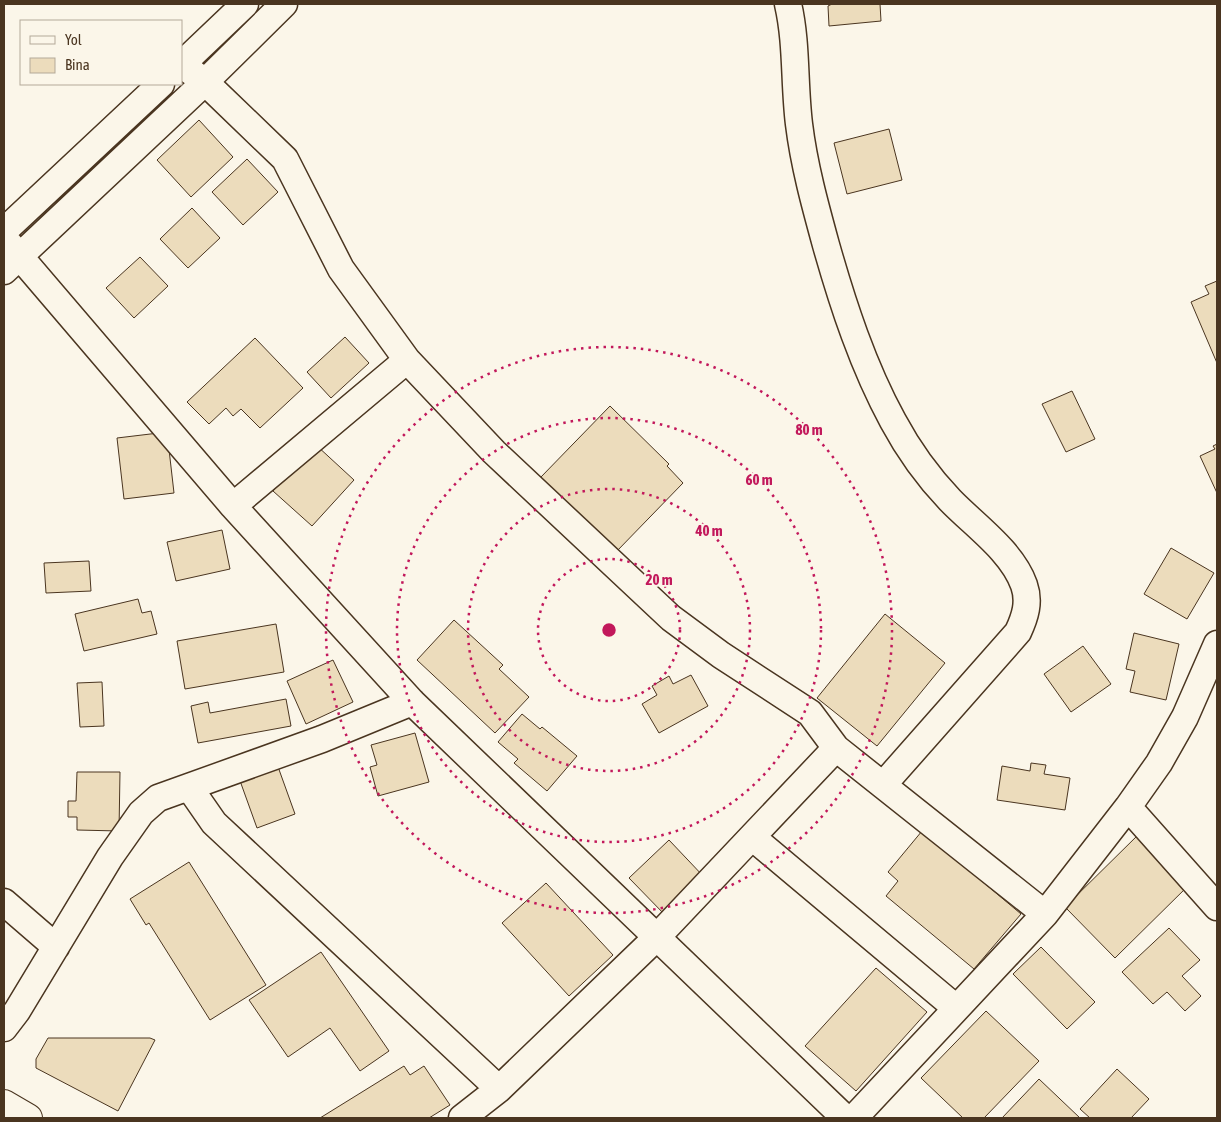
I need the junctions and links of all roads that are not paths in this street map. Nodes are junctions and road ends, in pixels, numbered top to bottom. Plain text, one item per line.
1 (246, 4) edge
2 (284, 4) edge
3 (788, 4) edge
4 (182, 63) edge
5 (182, 65) edge
6 (205, 82) junction
7 (160, 85) edge
8 (4, 232) edge
9 (9, 255) edge
10 (407, 360) junction
11 (233, 506) junction
12 (1217, 644) edge
13 (412, 702) junction
14 (836, 748) junction
15 (883, 785) junction
16 (188, 787) junction
17 (1128, 807) junction
18 (752, 837) junction
19 (4, 902) edge
20 (1217, 907) edge
21 (1045, 914) junction
22 (657, 937) junction
23 (56, 947) junction
24 (956, 1008) junction
25 (4, 1028) edge
26 (500, 1089) junction
27 (4, 1104) edge
28 (28, 1118) edge
29 (462, 1118) edge
30 (845, 1118) edge
31 (854, 1118) edge

1 - 4 street
2 - 6 street
3 - 15 street
5 - 6 street
6 - 9 street
6 - 10 street
7 - 8 street
9 - 11 street
10 - 11 street
10 - 14 street
11 - 13 street
12 - 17 street
13 - 16 street
13 - 22 street
14 - 15 street
14 - 18 street
15 - 21 street
16 - 23 street
16 - 26 street
17 - 20 street
17 - 21 street
18 - 22 street
18 - 24 street
19 - 23 street
21 - 24 street
22 - 26 street
22 - 30 street
23 - 25 street
24 - 31 street
26 - 29 street
27 - 28 highway

